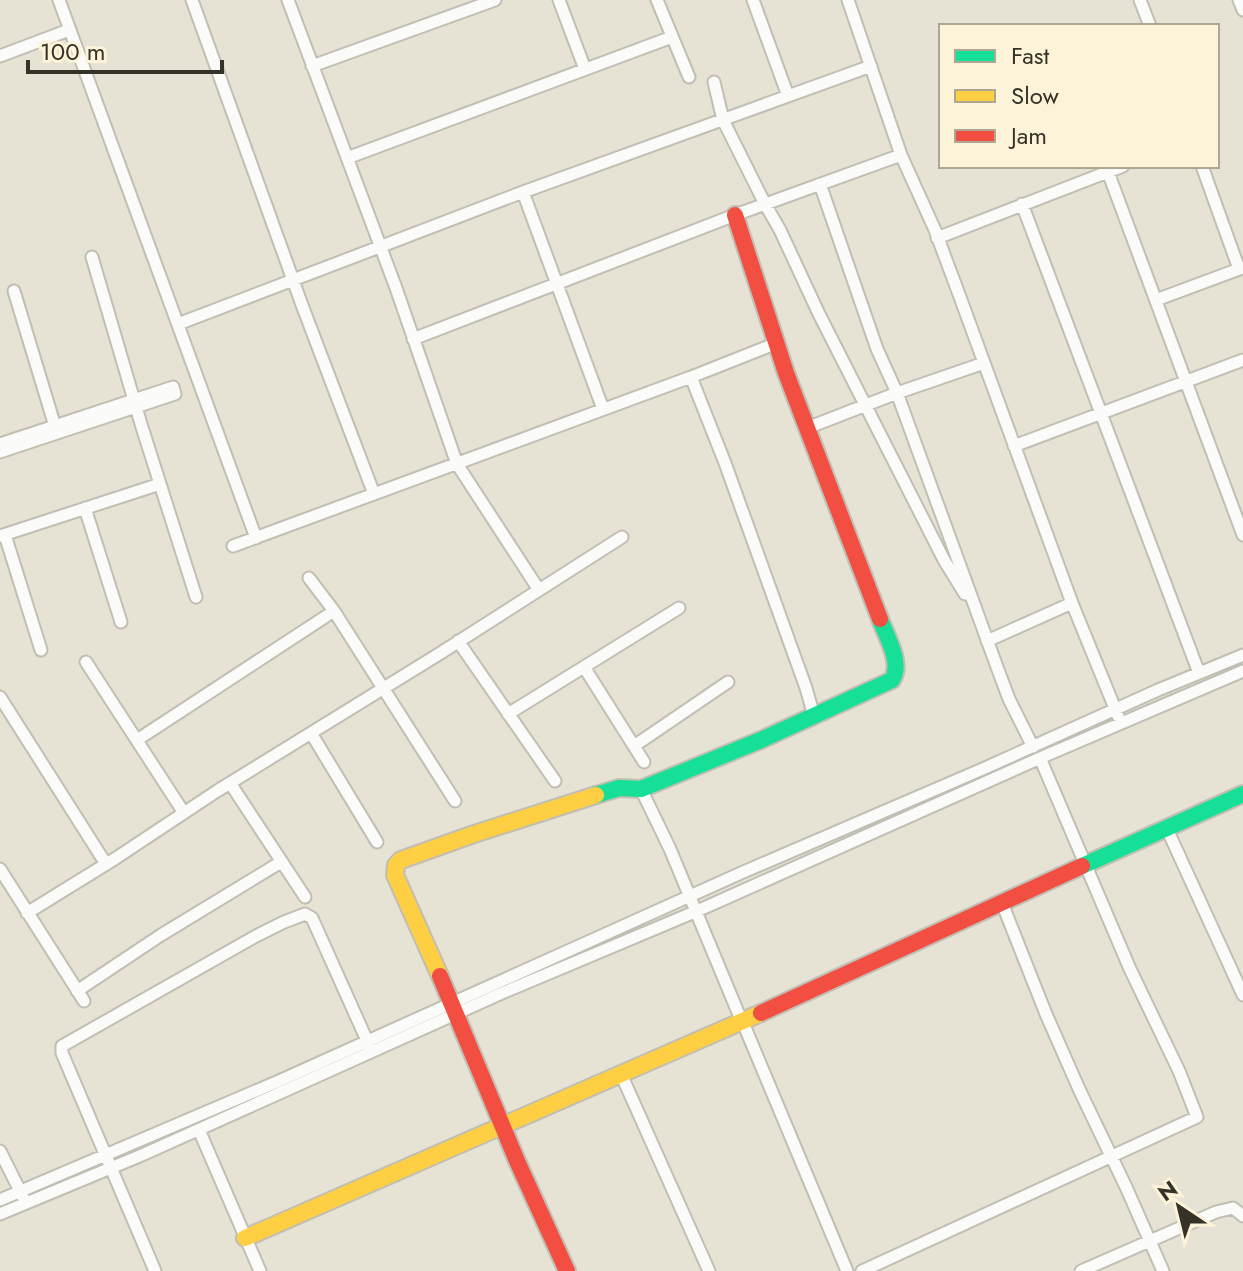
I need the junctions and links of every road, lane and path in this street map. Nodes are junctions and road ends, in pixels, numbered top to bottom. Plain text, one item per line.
1 (59, 0) edge
2 (192, 0) edge
3 (288, 0) edge
4 (495, 0) edge
5 (559, 0) edge
6 (657, 0) edge
7 (753, 0) edge
8 (848, 0) edge
9 (1140, 0) edge
10 (1239, 0) edge
11 (1243, 10) edge
12 (1149, 24) edge
13 (69, 30) junction
14 (672, 37) junction
15 (0, 56) edge
16 (312, 66) junction
17 (871, 66) junction
18 (585, 69) junction
19 (689, 77) dead end
20 (714, 82) dead end
21 (788, 96) junction
22 (723, 120) junction
23 (901, 155) junction
24 (347, 158) junction
25 (1118, 168) edge
26 (1203, 168) edge
27 (1108, 172) junction
28 (820, 184) junction
29 (523, 192) junction
30 (765, 204) junction
31 (1022, 204) junction
32 (735, 215) junction
33 (937, 238) junction
34 (380, 247) junction
35 (92, 257) dead end
36 (1241, 268) edge
37 (293, 280) junction
38 (557, 284) junction
39 (14, 291) dead end
40 (1156, 300) junction
41 (178, 324) junction
42 (413, 339) junction
43 (777, 343) junction
44 (1243, 360) edge
45 (984, 363) junction
46 (691, 377) junction
47 (1186, 381) junction
48 (897, 393) junction
49 (135, 403) junction
50 (866, 405) junction
51 (603, 409) junction
52 (1100, 413) junction
53 (807, 428) junction
54 (56, 430) junction
55 (0, 444) edge
56 (1014, 446) junction
57 (0, 452) edge
58 (457, 464) junction
59 (160, 484) junction
60 (374, 494) junction
61 (85, 508) junction
62 (1243, 535) edge
63 (2, 536) edge
64 (622, 537) dead end
65 (256, 538) junction
66 (233, 546) dead end
67 (309, 578) dead end
68 (539, 590) junction
69 (196, 597) dead end
70 (1072, 603) junction
71 (679, 608) dead end
72 (334, 611) junction
73 (979, 618) junction
74 (121, 622) dead end
75 (458, 641) junction
76 (987, 641) junction
77 (41, 650) dead end
78 (1243, 655) edge
79 (86, 662) dead end
80 (584, 667) junction
81 (1243, 671) edge
82 (1199, 673) junction
83 (728, 682) dead end
84 (382, 689) junction
85 (0, 697) edge
86 (1115, 710) junction
87 (508, 714) junction
88 (814, 716) junction
89 (1120, 724) junction
90 (311, 733) junction
91 (137, 740) junction
92 (634, 746) junction
93 (1033, 747) junction
94 (1040, 758) junction
95 (644, 762) dead end
96 (555, 781) dead end
97 (230, 783) junction
98 (641, 789) junction
99 (1243, 794) edge
100 (455, 801) dead end
101 (184, 813) junction
102 (1167, 829) junction
103 (377, 842) dead end
104 (281, 862) junction
105 (106, 864) junction
106 (1086, 866) junction
107 (0, 869) edge
108 (305, 897) dead end
109 (691, 897) junction
110 (1002, 903) junction
111 (697, 911) junction
112 (27, 913) junction
113 (1243, 995) edge
114 (454, 1009) junction
115 (743, 1024) junction
116 (370, 1047) junction
117 (621, 1074) junction
118 (502, 1126) junction
119 (199, 1130) junction
120 (0, 1151) edge
121 (105, 1154) junction
122 (1111, 1156) junction
123 (111, 1168) junction
124 (24, 1197) junction
125 (0, 1200) edge
126 (0, 1214) edge
127 (1243, 1216) edge
128 (245, 1238) junction
129 (1150, 1241) junction
130 (155, 1271) edge
131 (260, 1271) edge
132 (567, 1271) edge
133 (709, 1271) edge
134 (847, 1271) edge
135 (862, 1271) edge
136 (1081, 1271) edge
137 (1163, 1271) edge

1 - 13 street
2 - 37 street
3 - 16 street
4 - 16 street
5 - 18 street
6 - 14 street
7 - 21 street
8 - 17 street
9 - 12 street
10 - 11 street
13 - 15 street
13 - 41 street
14 - 18 street
14 - 19 street
16 - 24 street
17 - 21 street
17 - 23 street
18 - 24 street
20 - 22 street
21 - 22 street
22 - 29 street
22 - 30 street
23 - 28 street
23 - 33 street
24 - 34 street
25 - 27 street
26 - 36 street
27 - 31 street
27 - 40 street
28 - 30 street
28 - 48 street
29 - 34 street
29 - 38 street
30 - 32 street
30 - 50 street
31 - 33 street
31 - 52 street
32 - 38 street
32 - 43 street
33 - 45 street
34 - 37 street
34 - 42 street
35 - 49 street
36 - 40 street
37 - 41 street
37 - 60 street
38 - 42 street
38 - 51 street
39 - 54 street
40 - 47 street
41 - 65 street
42 - 58 street
43 - 46 street
43 - 53 street
44 - 47 street
45 - 48 street
45 - 56 street
46 - 51 street
46 - 88 street
47 - 52 street
47 - 62 street
48 - 50 street
48 - 73 street
49 - 54 street
49 - 59 street
50 - 53 street
50 - 73 street
51 - 58 street
52 - 56 street
52 - 82 street
53 - 88 street
54 - 55 street
54 - 57 street
56 - 70 street
58 - 60 street
58 - 68 street
59 - 61 street
59 - 69 street
60 - 65 street
61 - 63 street
61 - 74 street
63 - 77 street
64 - 68 street
65 - 66 street
67 - 72 street
68 - 75 street
70 - 76 street
70 - 86 street
71 - 80 street
72 - 84 street
72 - 91 street
73 - 76 street
75 - 84 street
75 - 87 street
76 - 93 street
78 - 82 street
79 - 91 street
80 - 87 street
80 - 92 street
81 - 89 street
82 - 86 street
83 - 92 street
84 - 90 street
84 - 100 street
85 - 105 street
86 - 89 street
86 - 93 street
87 - 96 street
88 - 98 street
89 - 94 street
90 - 97 street
90 - 103 street
91 - 101 street
92 - 95 street
93 - 109 street
94 - 106 street
94 - 111 street
97 - 101 street
97 - 104 street
98 - 109 street
98 - 114 street
99 - 102 street
101 - 105 street
102 - 106 street
102 - 113 street
104 - 108 street
104 - 112 street
105 - 112 street
106 - 110 street
106 - 122 street
107 - 112 street
109 - 111 street
109 - 114 street
110 - 115 street
110 - 122 street
111 - 114 street
111 - 115 street
114 - 116 street
114 - 118 street
115 - 117 street
115 - 134 street
116 - 119 street
116 - 121 street
116 - 121 street
117 - 118 street
117 - 133 street
118 - 128 street
118 - 132 street
119 - 123 street
119 - 128 street
120 - 124 street
121 - 123 street
121 - 124 street
122 - 129 street
122 - 135 street
123 - 124 street
123 - 130 street
124 - 125 street
124 - 126 street
127 - 129 street
128 - 131 street
129 - 136 street
129 - 137 street

